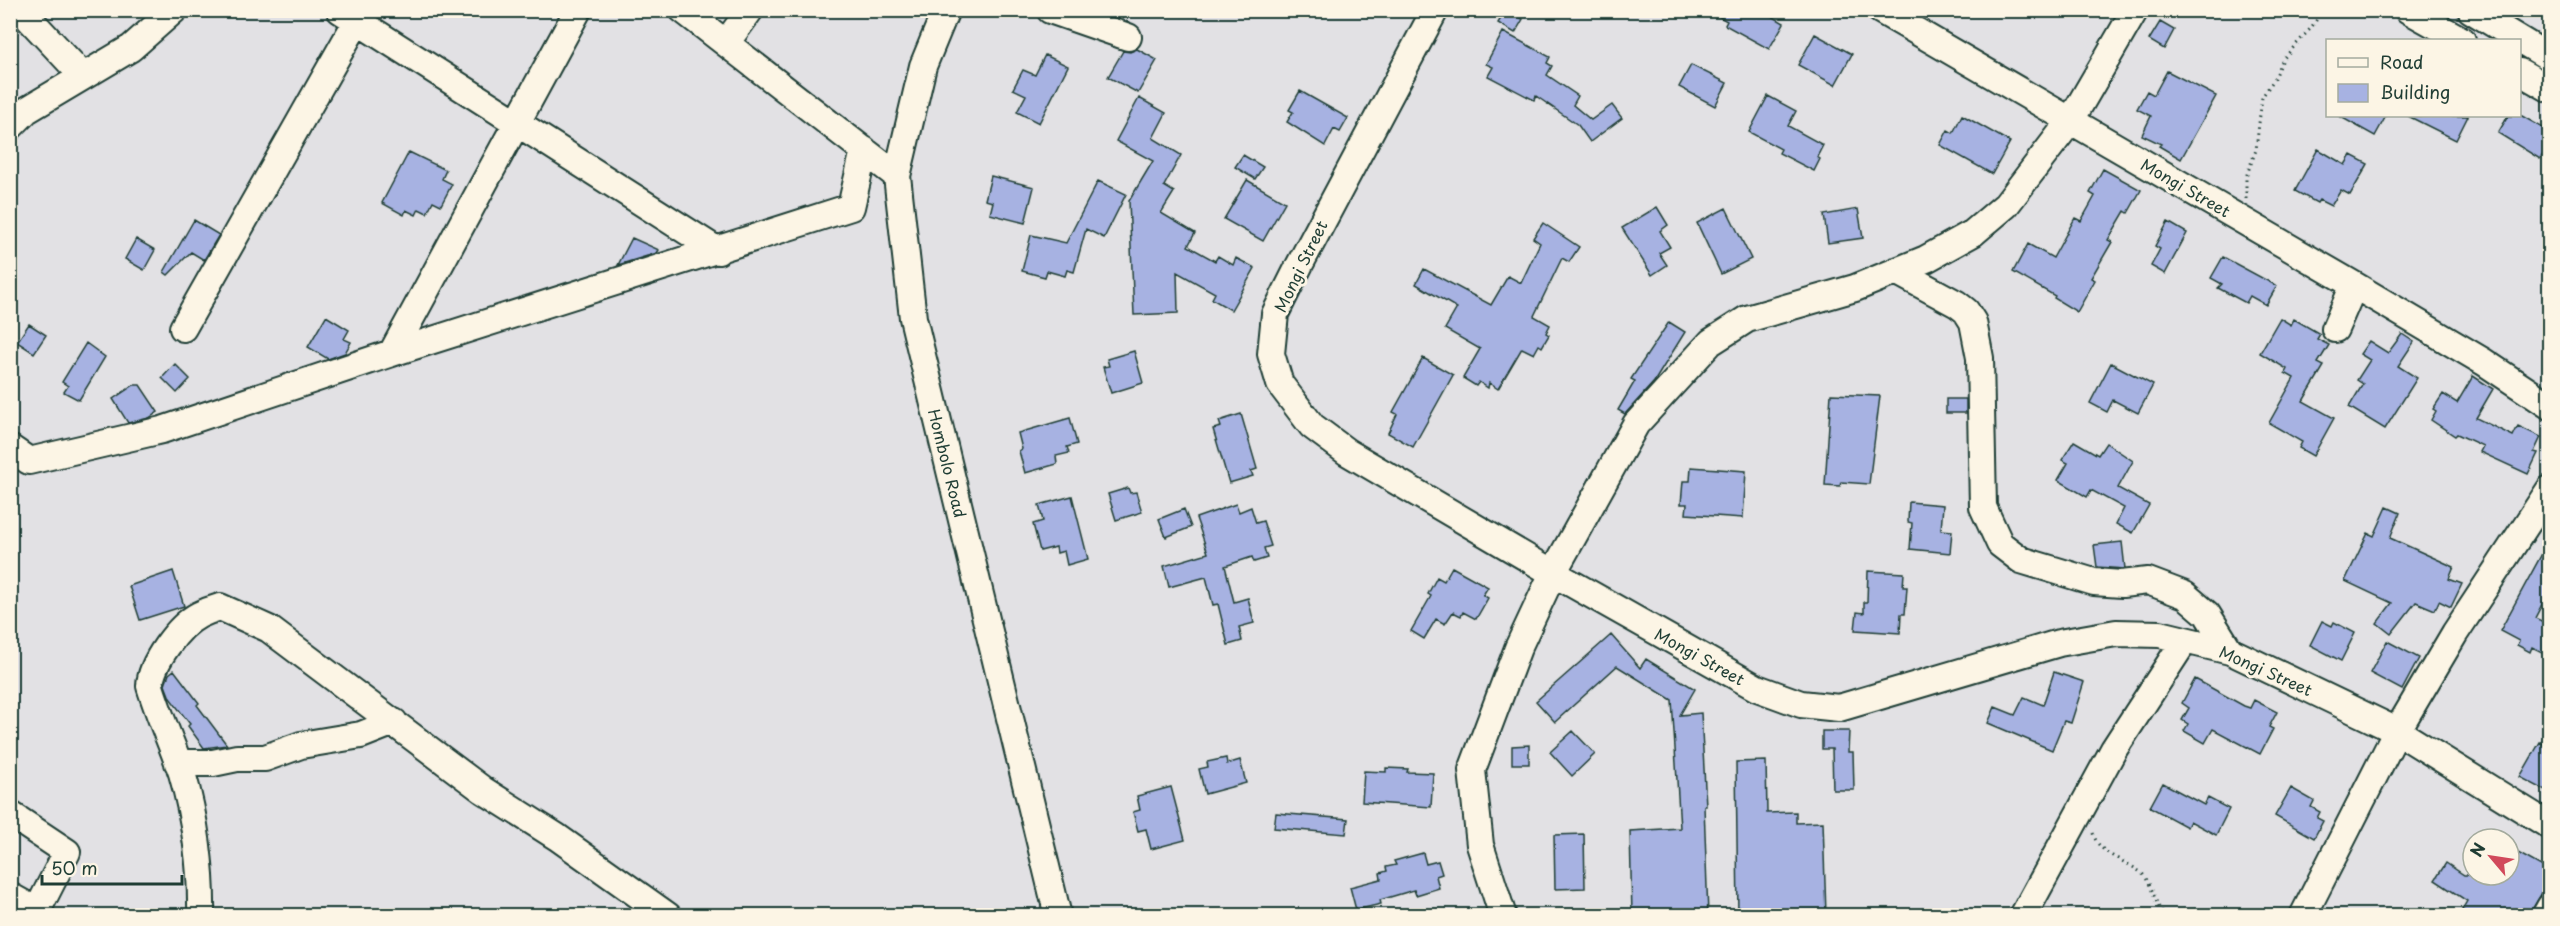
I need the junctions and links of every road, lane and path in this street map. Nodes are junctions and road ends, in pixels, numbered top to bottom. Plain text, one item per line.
1 (21, 10) edge
2 (174, 10) edge
3 (578, 10) edge
4 (683, 10) edge
5 (750, 10) edge
6 (946, 10) edge
7 (1050, 10) edge
8 (1435, 10) edge
9 (1880, 10) edge
10 (2135, 10) edge
11 (2323, 10) edge
12 (2408, 10) edge
13 (2471, 10) edge
14 (348, 16) edge
15 (1128, 37) dead end
16 (2460, 39) edge
17 (2519, 39) edge
18 (2521, 40) edge
19 (726, 43) junction
20 (2550, 58) edge
21 (2521, 73) edge
22 (83, 76) junction
23 (2550, 89) edge
24 (2071, 120) junction
25 (517, 123) junction
26 (10, 127) edge
27 (864, 150) junction
28 (897, 176) junction
29 (2248, 223) junction
30 (718, 251) junction
31 (1896, 271) junction
32 (2354, 285) junction
33 (183, 328) dead end
34 (2335, 329) dead end
35 (392, 353) junction
36 (2550, 406) edge
37 (10, 448) edge
38 (2550, 489) edge
39 (1553, 573) junction
40 (2185, 640) junction
41 (2230, 651) junction
42 (394, 722) junction
43 (2397, 731) junction
44 (178, 763) junction
45 (2086, 799) junction
46 (10, 814) edge
47 (2550, 826) edge
48 (10, 896) edge
49 (2550, 907) edge
50 (201, 915) edge
51 (668, 915) edge
52 (1058, 915) edge
53 (1503, 915) edge
54 (2023, 915) edge
55 (2165, 915) edge
56 (2302, 915) edge
57 (2545, 915) edge

1 - 22 street
2 - 22 street
3 - 25 street
4 - 19 street
5 - 19 street
6 - 28 street, Hombolo Road
7 - 15 street
8 - 39 street, Mongi Street
9 - 24 street, Mongi Street
10 - 24 street
11 - 29 path
12 - 16 street
13 - 17 street
14 - 25 street
14 - 33 street
18 - 20 street
19 - 27 street
21 - 23 street
22 - 26 street
24 - 29 street, Mongi Street
24 - 31 street
25 - 30 street
25 - 35 street
27 - 28 street
27 - 30 street
28 - 52 street, Hombolo Road
29 - 32 street, Mongi Street
30 - 35 street
31 - 39 street
31 - 41 street
32 - 34 street
32 - 36 street, Mongi Street
35 - 37 street
38 - 43 street
39 - 40 street, Mongi Street
39 - 53 street
40 - 41 street, Mongi Street
40 - 45 street
41 - 43 street, Mongi Street
42 - 44 street
42 - 44 street
42 - 51 street
43 - 47 street, Mongi Street
43 - 56 street
44 - 50 street
45 - 54 street
45 - 55 path
46 - 48 street
49 - 57 street

